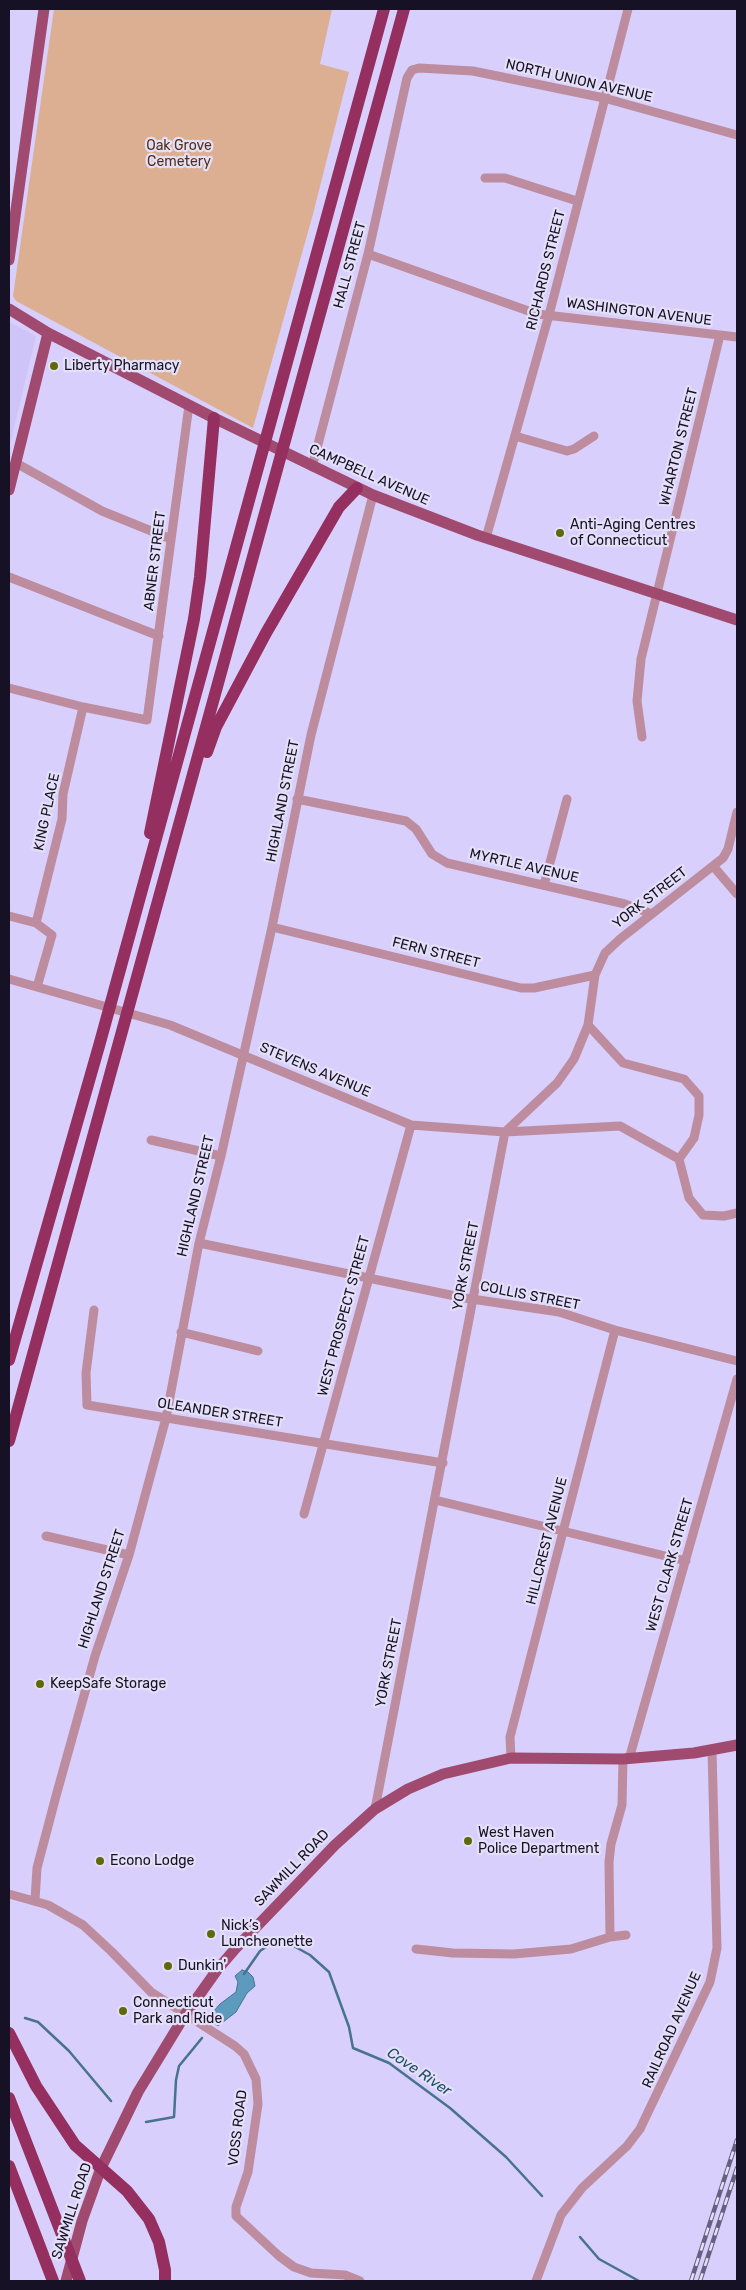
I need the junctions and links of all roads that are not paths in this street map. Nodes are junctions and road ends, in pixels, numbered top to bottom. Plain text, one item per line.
1 (44, 9) edge
2 (384, 9) edge
3 (404, 9) edge
4 (628, 9) edge
5 (412, 70) joint
6 (604, 98) junction
7 (737, 135) edge
8 (485, 178) dead end
9 (578, 201) junction
10 (368, 254) junction
11 (9, 260) edge
12 (9, 309) edge
13 (549, 315) junction
14 (48, 332) junction
15 (720, 335) junction
16 (737, 337) edge
17 (189, 405) junction
18 (214, 418) junction
19 (514, 436) junction
20 (594, 436) dead end
21 (16, 464) junction
22 (312, 467) junction
23 (357, 488) junction
24 (9, 490) edge
25 (373, 495) junction
26 (486, 538) junction
27 (172, 539) junction
28 (9, 577) edge
29 (658, 594) junction
30 (737, 620) edge
31 (159, 636) junction
32 (9, 688) edge
33 (83, 707) junction
34 (642, 737) dead end
35 (297, 799) junction
36 (567, 799) dead end
37 (737, 812) edge
38 (714, 867) junction
39 (163, 880) junction
40 (544, 885) junction
41 (737, 894) edge
42 (652, 914) junction
43 (9, 916) edge
44 (36, 923) junction
45 (272, 927) junction
46 (123, 959) junction
47 (595, 975) junction
48 (9, 979) edge
49 (37, 987) junction
50 (588, 1025) junction
51 (243, 1054) junction
52 (411, 1125) junction
53 (505, 1132) junction
54 (151, 1140) dead end
55 (221, 1156) junction
56 (679, 1159) junction
57 (737, 1213) edge
58 (199, 1243) junction
59 (368, 1277) junction
60 (474, 1299) junction
61 (94, 1310) dead end
62 (614, 1330) junction
63 (181, 1332) junction
64 (258, 1351) dead end
65 (9, 1360) edge
66 (737, 1361) edge
67 (737, 1379) edge
68 (166, 1418) junction
69 (9, 1441) edge
70 (325, 1443) junction
71 (442, 1463) junction
72 (435, 1500) junction
73 (304, 1514) dead end
74 (563, 1530) junction
75 (46, 1536) dead end
76 (129, 1555) junction
77 (686, 1561) junction
78 (737, 1745) edge
79 (712, 1750) junction
80 (510, 1758) junction
81 (626, 1759) junction
82 (375, 1809) junction
83 (9, 1894) edge
84 (35, 1900) junction
85 (626, 1935) dead end
86 (610, 1937) junction
87 (416, 1949) dead end
88 (185, 2015) junction
89 (9, 2033) edge
90 (9, 2098) edge
91 (9, 2166) edge
92 (101, 2168) junction
93 (52, 2279) edge
94 (66, 2281) edge
95 (80, 2281) edge
96 (165, 2281) edge
97 (360, 2281) edge
98 (536, 2281) edge

1 - 11 main road
2 - 46 highway
3 - 39 highway
4 - 6 street, RICHARDS STREET
5 - 6 street, NORTH UNION AVENUE
5 - 10 street, HALL STREET
6 - 7 street, NORTH UNION AVENUE
6 - 9 street, RICHARDS STREET
8 - 9 street
9 - 13 street, RICHARDS STREET
10 - 13 street, WASHINGTON AVENUE
10 - 22 street, HALL STREET
12 - 14 main road, CAMPBELL AVENUE
13 - 15 street, WASHINGTON AVENUE
13 - 19 street, RICHARDS STREET
14 - 17 main road, CAMPBELL AVENUE
14 - 21 main road
15 - 16 street, WASHINGTON AVENUE
15 - 29 street, WHARTON STREET
17 - 18 main road, CAMPBELL AVENUE
17 - 27 street, ABNER STREET
18 - 22 main road, CAMPBELL AVENUE
18 - 46 highway
19 - 20 street
19 - 26 street, RICHARDS STREET
21 - 24 main road
21 - 27 street
22 - 23 main road, CAMPBELL AVENUE
23 - 25 main road, CAMPBELL AVENUE
23 - 39 highway
25 - 26 main road, CAMPBELL AVENUE
25 - 35 street, HIGHLAND STREET
26 - 29 main road, CAMPBELL AVENUE
27 - 31 street, ABNER STREET
28 - 31 street
29 - 30 main road, CAMPBELL AVENUE
29 - 34 street, WHARTON STREET
31 - 33 street, ABNER STREET
32 - 33 street
33 - 44 street, KING PLACE
35 - 40 street, MYRTLE AVENUE
35 - 45 street, HIGHLAND STREET
36 - 40 street
37 - 38 street, YORK STREET
38 - 41 street
38 - 42 street, YORK STREET
39 - 69 highway
40 - 42 street, MYRTLE AVENUE
42 - 47 street, YORK STREET
43 - 44 street
44 - 49 street
45 - 47 street, FERN STREET
45 - 51 street, HIGHLAND STREET
46 - 65 highway
47 - 50 street, YORK STREET
48 - 49 street, STEVENS AVENUE
49 - 51 street, STEVENS AVENUE
50 - 53 street, YORK STREET
50 - 56 street
51 - 52 street, STEVENS AVENUE
51 - 55 street, HIGHLAND STREET
52 - 53 street, STEVENS AVENUE
52 - 59 street, WEST PROSPECT STREET
53 - 56 street, STEVENS AVENUE
53 - 60 street, YORK STREET
54 - 55 street
55 - 58 street, HIGHLAND STREET
56 - 57 street
58 - 59 street, COLLIS STREET
58 - 63 street, HIGHLAND STREET
59 - 60 street, COLLIS STREET
59 - 70 street, WEST PROSPECT STREET
60 - 62 street, COLLIS STREET
60 - 71 street, YORK STREET
61 - 68 street, OLEANDER STREET
62 - 66 street, COLLIS STREET
62 - 74 street, HILLCREST AVENUE
63 - 64 street
63 - 68 street, HIGHLAND STREET
67 - 77 street, WEST CLARK STREET
68 - 70 street, OLEANDER STREET
68 - 76 street, HIGHLAND STREET
70 - 71 street, OLEANDER STREET
70 - 73 street, WEST PROSPECT STREET
71 - 72 street, YORK STREET
72 - 74 street
72 - 82 street, YORK STREET
74 - 77 street
74 - 80 street, HILLCREST AVENUE
75 - 76 street
76 - 84 street, HIGHLAND STREET
77 - 81 street, WEST CLARK STREET
78 - 79 main road, SAWMILL ROAD
79 - 81 main road, SAWMILL ROAD
79 - 98 street, RAILROAD AVENUE
80 - 81 main road, SAWMILL ROAD
80 - 82 main road, SAWMILL ROAD
81 - 86 street, WEST CLARK STREET
82 - 88 main road, SAWMILL ROAD
83 - 84 street, VOSS ROAD
84 - 88 street, VOSS ROAD
85 - 86 street
86 - 87 street
88 - 92 main road, SAWMILL ROAD
88 - 97 street, VOSS ROAD
89 - 92 highway
90 - 95 highway
91 - 93 highway
92 - 94 main road, SAWMILL ROAD
92 - 96 highway

